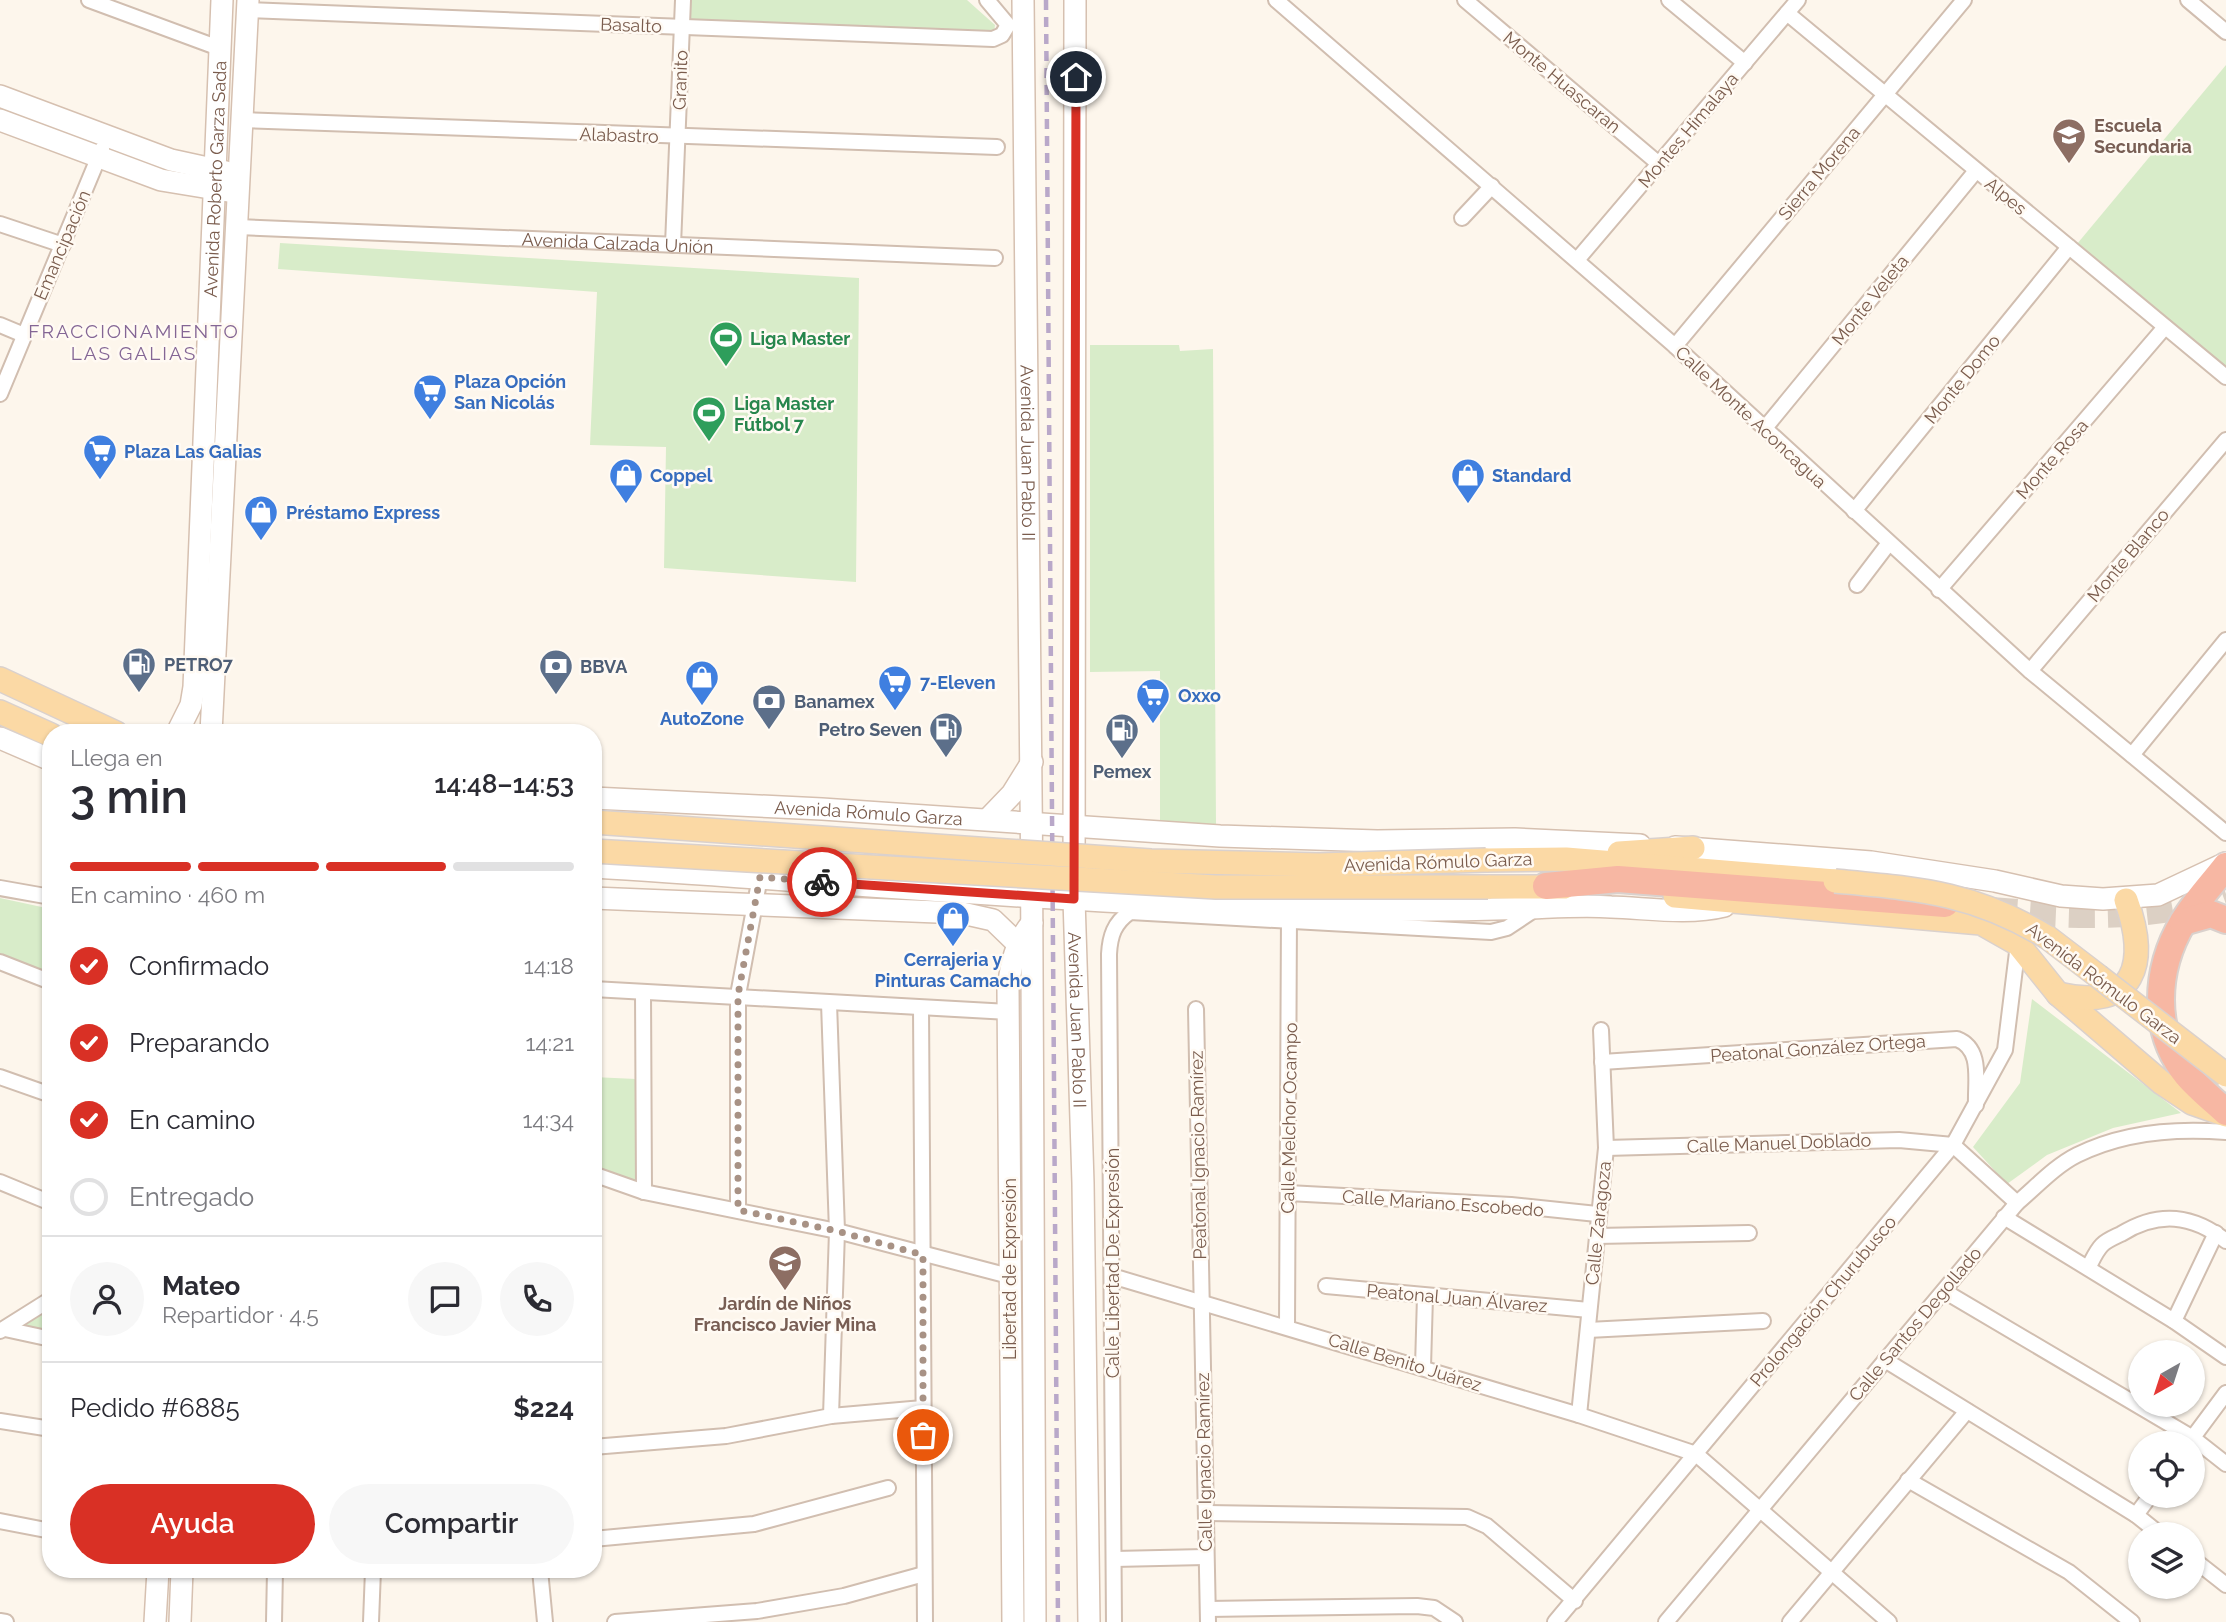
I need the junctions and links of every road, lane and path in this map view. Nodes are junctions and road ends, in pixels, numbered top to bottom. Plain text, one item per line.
1 (89, 0) edge
2 (222, 0) edge
3 (683, 0) edge
4 (987, 0) edge
5 (1023, 0) edge
6 (1075, 0) edge
7 (1276, 0) edge
8 (1465, 0) edge
9 (1669, 0) edge
10 (1798, 0) edge
11 (1964, 0) edge
12 (2188, 0) edge
13 (248, 5) edge
14 (1787, 13) junction
15 (682, 27) junction
16 (2226, 32) edge
17 (219, 48) junction
18 (1745, 63) junction
19 (1884, 95) junction
20 (0, 96) edge
21 (0, 120) edge
22 (241, 120) junction
23 (107, 134) junction
24 (679, 137) junction
25 (997, 147) dead end
26 (98, 159) junction
27 (1659, 164) junction
28 (1975, 172) junction
29 (215, 181) junction
30 (238, 182) junction
31 (1492, 186) junction
32 (1462, 218) dead end
33 (0, 224) edge
34 (238, 228) junction
35 (63, 245) junction
36 (673, 245) junction
37 (2069, 247) junction
38 (996, 258) dead end
39 (1577, 260) junction
40 (0, 325) edge
41 (2165, 327) junction
42 (24, 335) junction
43 (1675, 346) junction
44 (2226, 377) edge
45 (0, 394) edge
46 (1765, 428) junction
47 (2226, 440) edge
48 (1854, 511) junction
49 (1889, 543) junction
50 (1857, 584) dead end
51 (1940, 590) junction
52 (2226, 640) edge
53 (2031, 671) junction
54 (0, 679) edge
55 (0, 712) edge
56 (97, 724) edge
57 (182, 724) edge
58 (211, 724) edge
59 (42, 731) edge
60 (0, 738) edge
61 (2132, 755) junction
62 (42, 756) edge
63 (1033, 760) junction
64 (602, 798) edge
65 (822, 808) junction
66 (988, 819) junction
67 (1032, 822) junction
68 (602, 823) edge
69 (1075, 825) junction
70 (2226, 833) edge
71 (1220, 835) junction
72 (1693, 848) junction
73 (602, 852) edge
74 (1566, 859) junction
75 (2226, 864) edge
76 (602, 868) edge
77 (760, 877) junction
78 (828, 883) junction
79 (0, 888) edge
80 (978, 892) junction
81 (42, 895) edge
82 (1030, 896) junction
83 (1542, 897) junction
84 (602, 898) edge
85 (1074, 899) junction
86 (2126, 900) junction
87 (754, 903) junction
88 (1200, 904) junction
89 (1972, 909) tunnel mouth
90 (1289, 916) junction
91 (2226, 920) edge
92 (2183, 922) junction
93 (1032, 923) junction
94 (1001, 925) junction
95 (1018, 943) junction
96 (2018, 944) junction
97 (1033, 959) junction
98 (0, 962) edge
99 (42, 978) edge
100 (602, 990) edge
101 (643, 992) junction
102 (2058, 994) junction
103 (738, 995) junction
104 (829, 1003) junction
105 (921, 1008) junction
106 (1196, 1009) dead end
107 (1009, 1012) junction
108 (1601, 1030) dead end
109 (1602, 1062) junction
110 (2226, 1075) edge
111 (0, 1077) edge
112 (42, 1091) edge
113 (1976, 1107) junction
114 (2226, 1114) edge
115 (2226, 1132) edge
116 (1952, 1145) junction
117 (1606, 1148) junction
118 (602, 1177) edge
119 (0, 1182) edge
120 (644, 1192) junction
121 (1288, 1193) junction
122 (42, 1199) edge
123 (2017, 1203) junction
124 (738, 1210) junction
125 (1597, 1214) junction
126 (2004, 1217) junction
127 (837, 1231) junction
128 (1749, 1233) dead end
129 (1597, 1236) junction
130 (2221, 1237) edge
131 (923, 1255) junction
132 (2088, 1268) junction
133 (1009, 1276) junction
134 (1112, 1276) junction
135 (1326, 1286) dead end
136 (1944, 1291) junction
137 (1425, 1296) junction
138 (1200, 1301) junction
139 (42, 1305) edge
140 (1589, 1311) junction
141 (1763, 1321) dead end
142 (2174, 1321) junction
143 (1287, 1327) junction
144 (1588, 1329) junction
145 (2, 1330) edge
146 (42, 1337) edge
147 (2226, 1357) edge
148 (1885, 1360) junction
149 (1423, 1367) junction
150 (2226, 1393) edge
151 (923, 1408) junction
152 (1967, 1411) junction
153 (1578, 1415) junction
154 (831, 1416) junction
155 (0, 1421) edge
156 (42, 1428) edge
157 (2174, 1431) edge
158 (2198, 1431) edge
159 (602, 1446) edge
160 (2205, 1451) edge
161 (1696, 1454) junction
162 (2226, 1464) edge
163 (1908, 1480) junction
164 (888, 1488) dead end
165 (2141, 1508) edge
166 (1761, 1509) junction
167 (1207, 1513) junction
168 (2136, 1515) junction
169 (0, 1521) edge
170 (2145, 1522) edge
171 (42, 1529) edge
172 (602, 1538) edge
173 (1205, 1557) junction
174 (1114, 1559) junction
175 (2205, 1568) edge
176 (1831, 1572) junction
177 (924, 1574) junction
178 (158, 1578) edge
179 (182, 1578) edge
180 (275, 1578) edge
181 (373, 1578) edge
182 (541, 1578) edge
183 (2226, 1585) edge
184 (1575, 1601) junction
185 (1303, 1606) junction
186 (1208, 1615) edge
187 (0, 1622) edge
188 (6, 1622) edge
189 (156, 1622) edge
190 (180, 1622) edge
191 (274, 1622) edge
192 (370, 1622) edge
193 (545, 1622) edge
194 (615, 1622) edge
195 (925, 1622) edge
196 (1013, 1622) edge
197 (1035, 1622) edge
198 (1089, 1622) edge
199 (1114, 1622) edge
200 (1301, 1622) edge
201 (1455, 1622) edge
202 (1555, 1622) edge
203 (1666, 1622) edge
204 (1790, 1622) edge
205 (1889, 1622) edge
206 (2132, 1622) edge

1 - 17 street
2 - 17 street, Avenida Roberto Garza Sada
3 - 15 street, Granito
4 - 15 street, Basalto
5 - 63 street, Avenida Juan Pablo II
6 - 69 street, Avenida Juan Pablo II
7 - 31 street, Calle Monte Aconcagua
8 - 27 street, Monte Huascaran
9 - 18 street
10 - 14 street, Montes Himalaya
11 - 19 street, Sierra Morena
12 - 16 street
13 - 15 street, Basalto
13 - 22 street, Avenida Roberto Garza Sada
14 - 18 street, Montes Himalaya
14 - 19 street, Alpes
15 - 24 street, Granito
17 - 29 street, Avenida Roberto Garza Sada
18 - 27 street, Montes Himalaya
19 - 28 street, Alpes
19 - 43 street, Sierra Morena
20 - 23 street
21 - 26 street
22 - 24 street, Alabastro
22 - 30 street, Avenida Roberto Garza Sada
23 - 26 street, Emancipación
23 - 29 street
24 - 25 street, Alabastro
24 - 36 street, Granito
26 - 29 street
26 - 35 street, Emancipación
27 - 39 street, Montes Himalaya
28 - 37 street, Alpes
28 - 46 street, Monte Veleta
29 - 30 street
29 - 57 street, Avenida Roberto Garza Sada
30 - 34 street, Avenida Roberto Garza Sada
31 - 32 street
31 - 39 street, Calle Monte Aconcagua
33 - 35 street
34 - 36 street, Avenida Calzada Unión
34 - 58 street, Avenida Roberto Garza Sada
35 - 42 street, Emancipación
36 - 38 street, Avenida Calzada Unión
37 - 41 street, Alpes
37 - 48 street, Monte Domo
39 - 43 street, Calle Monte Aconcagua
40 - 42 street
41 - 44 street, Alpes
41 - 51 street, Monte Rosa
42 - 45 street, Emancipación
43 - 46 street, Calle Monte Aconcagua
46 - 48 street, Calle Monte Aconcagua
47 - 53 street, Monte Blanco
48 - 49 street, Calle Monte Aconcagua
49 - 50 street
49 - 51 street, Calle Monte Aconcagua
51 - 53 street, Calle Monte Aconcagua
52 - 61 street
53 - 61 street, Calle Monte Aconcagua
54 - 56 main road
55 - 59 main road
60 - 62 street
61 - 70 street, Calle Monte Aconcagua
63 - 66 street
63 - 67 street, Avenida Juan Pablo II
64 - 65 street, Avenida Rómulo Garza
65 - 66 street, Avenida Rómulo Garza
65 - 78 street
66 - 67 street, Avenida Rómulo Garza
67 - 69 street, Avenida Rómulo Garza
67 - 82 street, Avenida Juan Pablo II
68 - 74 main road, Avenida Rómulo Garza, bridge
69 - 71 street, Avenida Rómulo Garza
69 - 85 street, Avenida Juan Pablo II
71 - 72 street, Avenida Rómulo Garza
71 - 88 street
72 - 74 main road
72 - 86 street, Avenida Rómulo Garza
73 - 83 main road, Avenida Rómulo Garza, bridge
74 - 110 main road, Avenida Rómulo Garza, bridge
75 - 86 street, Avenida Rómulo Garza
75 - 92 highway
76 - 77 street, Avenida Rómulo Garza
77 - 78 street, Avenida Rómulo Garza
77 - 87 street
78 - 80 street, Avenida Rómulo Garza
79 - 81 street
80 - 82 street, Avenida Rómulo Garza
80 - 94 street
82 - 85 street, Avenida Rómulo Garza
82 - 93 street, Avenida Juan Pablo II
83 - 89 highway
83 - 90 street, Avenida Rómulo Garza
83 - 96 main road, Avenida Rómulo Garza
84 - 87 street
85 - 88 street, Avenida Rómulo Garza
85 - 198 street, Avenida Juan Pablo II
86 - 102 main road
87 - 94 street
87 - 103 street
88 - 90 street, Avenida Rómulo Garza
90 - 121 street, Calle Melchor Ocampo
90 - 134 street, Calle Libertad De Expresión
91 - 92 highway
92 - 114 highway
93 - 95 street, Libertad de Expresión
93 - 97 street, Avenida Juan Pablo II
94 - 95 street
95 - 97 street
95 - 107 street, Libertad de Expresión
96 - 102 main road, Avenida Rómulo Garza
96 - 113 street, Prolongación Churubusco
97 - 197 street, Avenida Juan Pablo II
98 - 99 street
100 - 101 street
101 - 103 street
101 - 120 street
102 - 114 main road, Avenida Rómulo Garza
103 - 104 street
103 - 124 street
104 - 105 street
104 - 127 street
105 - 107 street
105 - 131 street
106 - 138 street, Peatonal Ignacio Ramírez
107 - 133 street, Libertad de Expresión
108 - 109 street, Calle Zaragoza
109 - 113 street, Peatonal González Ortega
109 - 117 street, Calle Zaragoza
111 - 112 street
113 - 116 street, Prolongación Churubusco
115 - 123 street, Calle Santos Degollado
116 - 117 street, Calle Manuel Doblado
116 - 123 street
116 - 161 street, Prolongación Churubusco
117 - 125 street, Calle Zaragoza
118 - 120 street
119 - 122 street
120 - 124 street
121 - 125 street, Calle Mariano Escobedo
121 - 143 street, Calle Melchor Ocampo
123 - 126 street, Calle Santos Degollado
124 - 127 street
125 - 129 street, Calle Zaragoza
126 - 132 street
126 - 136 street, Calle Santos Degollado
127 - 131 street
127 - 154 street
128 - 129 street
129 - 140 street, Calle Zaragoza
130 - 132 street
130 - 142 street
131 - 133 street
131 - 151 street
132 - 142 street
133 - 196 street, Libertad de Expresión
134 - 138 street, Calle Benito Juárez
134 - 174 street, Calle Libertad De Expresión
135 - 137 street, Peatonal Juan Álvarez
136 - 148 street, Calle Santos Degollado
136 - 157 street
137 - 140 street, Peatonal Juan Álvarez
137 - 149 street
138 - 143 street, Calle Benito Juárez
138 - 167 street, Calle Ignacio Ramírez
139 - 145 street
140 - 144 street, Calle Zaragoza
141 - 144 street
142 - 147 street
143 - 149 street, Calle Benito Juárez
144 - 153 street, Calle Zaragoza
145 - 146 street
148 - 152 street
148 - 166 street, Calle Santos Degollado
149 - 153 street, Calle Benito Juárez
150 - 158 street
151 - 154 street
151 - 177 street
152 - 163 street
152 - 168 street
153 - 161 street, Calle Benito Juárez
154 - 159 street
155 - 156 street
160 - 162 street
161 - 166 street
161 - 184 street, Prolongación Churubusco
163 - 176 street
163 - 206 street
164 - 172 street
165 - 168 street
166 - 176 street
166 - 203 street, Calle Santos Degollado
167 - 173 street, Calle Ignacio Ramírez
167 - 184 street
168 - 170 street
169 - 171 street
173 - 174 street
173 - 186 street, Calle Ignacio Ramírez
174 - 199 street, Calle Libertad De Expresión
175 - 183 street
176 - 204 street
176 - 205 street
177 - 194 street
177 - 195 street
178 - 189 street
179 - 190 street
180 - 191 street
181 - 192 street
182 - 193 street
184 - 202 street, Prolongación Churubusco
185 - 186 street
185 - 200 street
185 - 201 street
187 - 188 street

